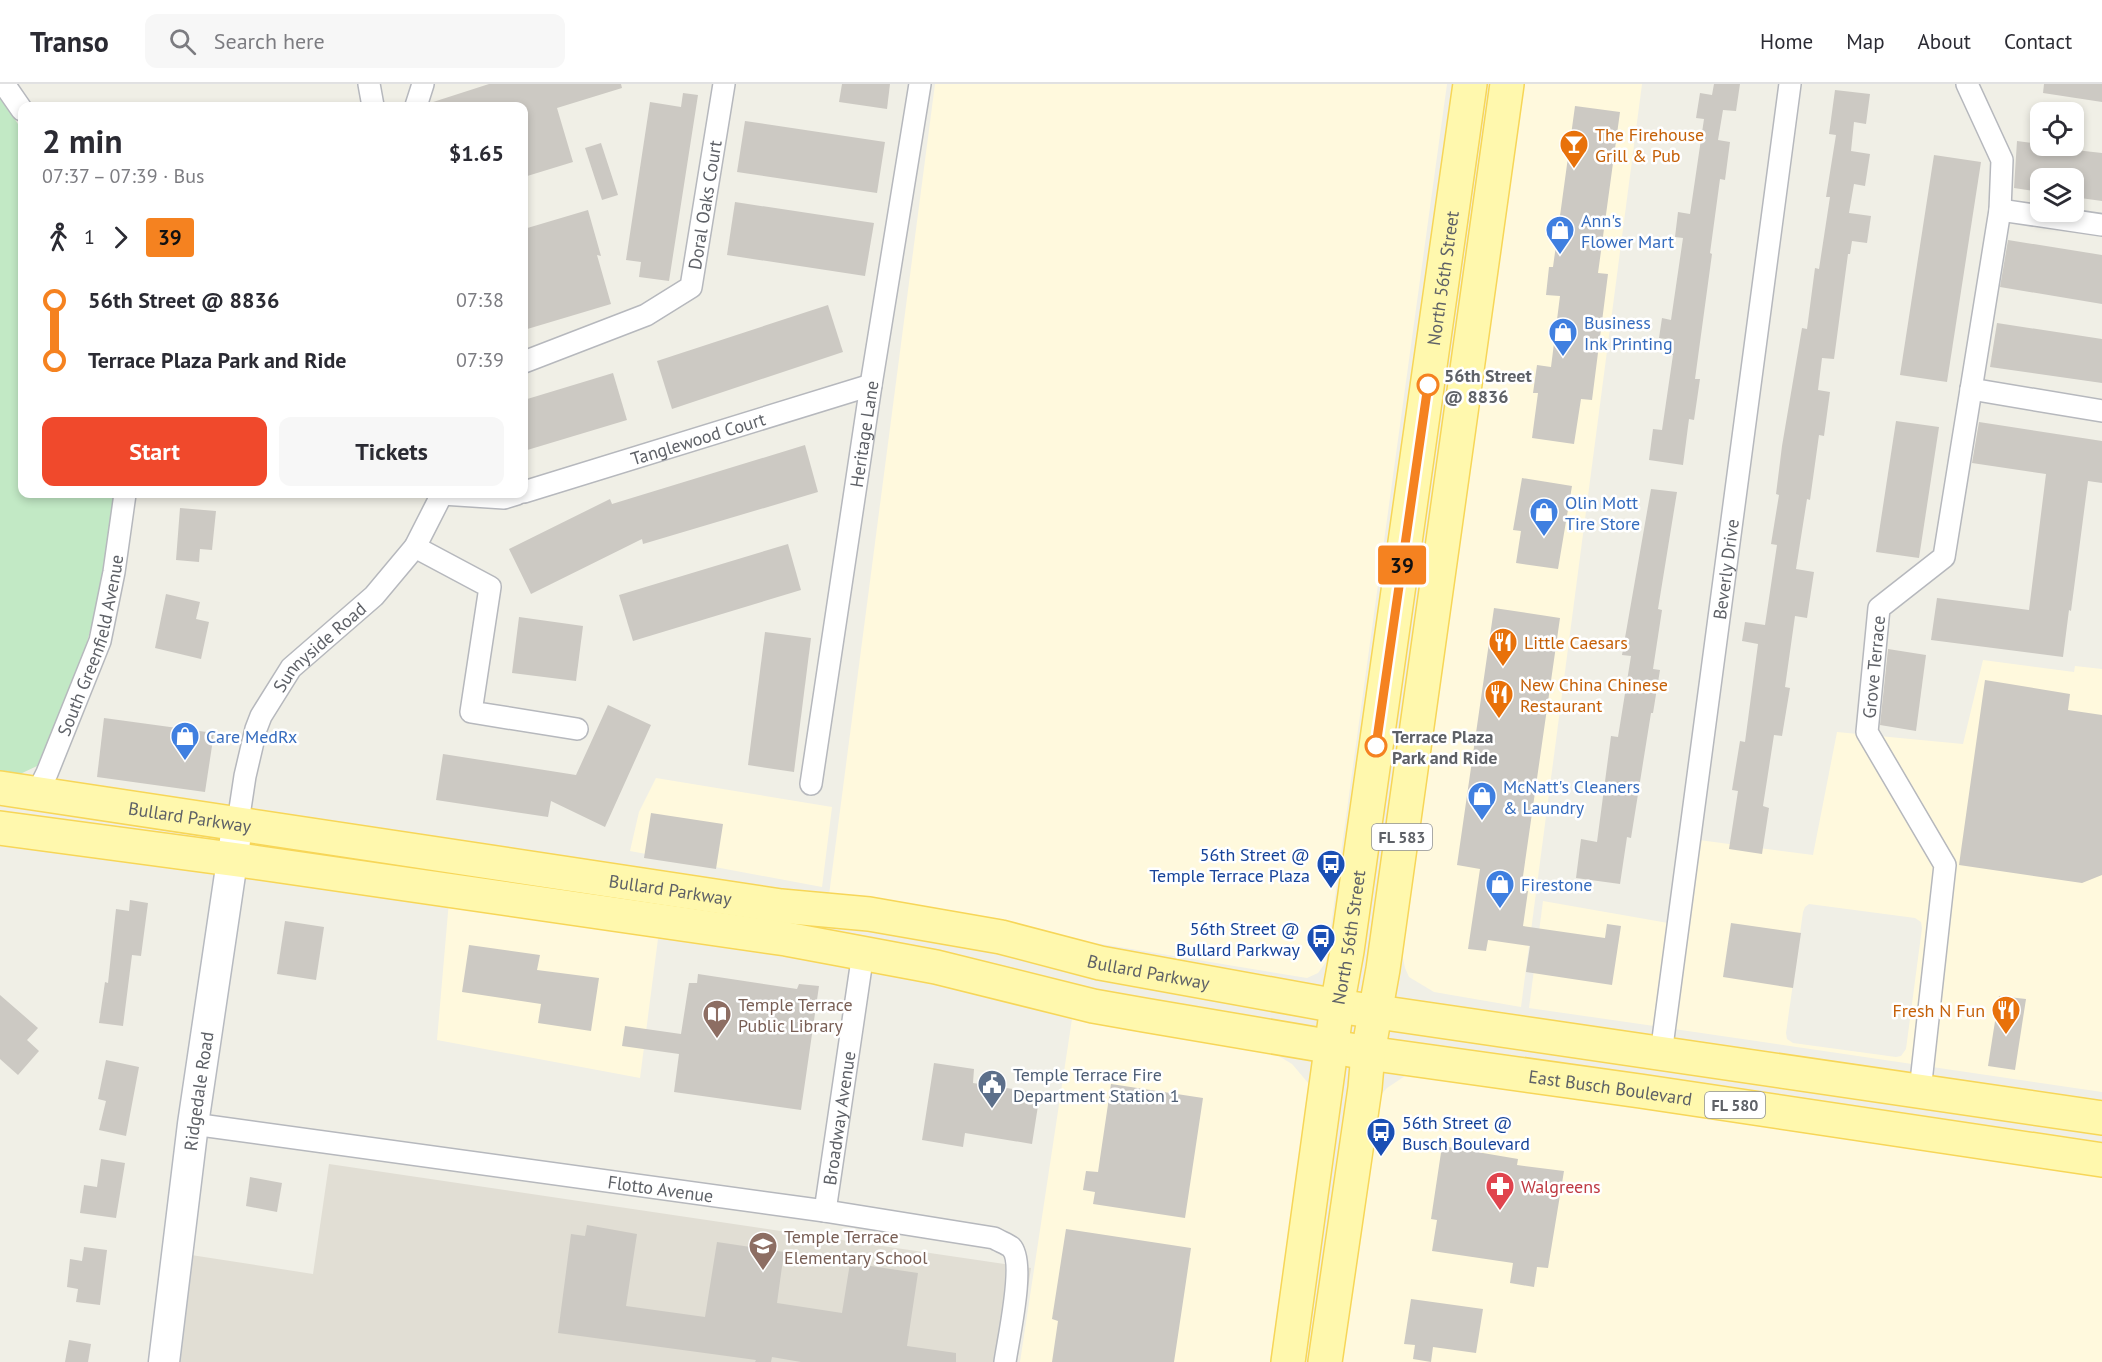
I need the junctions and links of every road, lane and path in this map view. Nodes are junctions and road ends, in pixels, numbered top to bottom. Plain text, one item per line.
1 (4, 84) edge
2 (369, 84) edge
3 (423, 84) edge
4 (724, 84) edge
5 (920, 84) edge
6 (1470, 84) edge
7 (1507, 84) edge
8 (1790, 84) edge
9 (1966, 84) edge
10 (372, 102) edge
11 (417, 102) edge
12 (18, 104) edge
13 (1456, 182) junction
14 (2000, 210) junction
15 (2102, 225) edge
16 (1469, 358) junction
17 (528, 360) edge
18 (871, 385) junction
19 (1971, 389) junction
20 (2102, 411) edge
21 (1415, 475) junction
22 (528, 491) edge
23 (124, 498) edge
24 (440, 498) edge
25 (414, 547) junction
26 (1426, 661) junction
27 (577, 729) dead end
28 (812, 784) dead end
29 (0, 788) edge
30 (37, 793) junction
31 (238, 822) junction
32 (3, 834) edge
33 (233, 859) junction
34 (863, 953) junction
35 (1337, 1006) junction
36 (1376, 1012) junction
37 (1332, 1046) junction
38 (1368, 1053) junction
39 (1661, 1054) junction
40 (1920, 1091) junction
41 (2102, 1118) edge
42 (193, 1124) junction
43 (2102, 1133) edge
44 (1999, 1145) junction
45 (2102, 1160) edge
46 (825, 1211) junction
47 (164, 1362) edge
48 (169, 1362) edge
49 (1005, 1362) edge
50 (1288, 1362) edge
51 (1325, 1362) edge

1 - 12 street
2 - 10 street
3 - 11 street
4 - 17 street, Doral Oaks Court
5 - 18 street, Heritage Lane
6 - 13 main road, North 56th Street / FL 583
7 - 16 main road, North 56th Street / FL 583
8 - 39 street, Beverly Drive
9 - 14 street, Grove Terrace
13 - 16 main road
13 - 21 main road, North 56th Street / FL 583
14 - 15 street
14 - 19 street, Grove Terrace
16 - 26 main road, North 56th Street / FL 583
18 - 22 street, Tanglewood Court
18 - 28 street, Heritage Lane
19 - 20 street
19 - 40 street, Grove Terrace
21 - 26 main road
21 - 35 main road, North 56th Street / FL 583
23 - 30 street, South Greenfield Avenue
24 - 25 street, Sunnyside Road
25 - 27 street
25 - 31 street, Sunnyside Road
26 - 36 main road, North 56th Street / FL 583
29 - 30 main road, Bullard Parkway
30 - 31 main road, Bullard Parkway
31 - 33 street, Ridgedale Road
31 - 35 main road, Bullard Parkway
32 - 33 main road, Bullard Parkway
33 - 34 main road, Bullard Parkway
33 - 42 street, Ridgedale Road
34 - 37 main road, Bullard Parkway
34 - 46 street, Broadway Avenue
35 - 36 main road, FL 580
35 - 37 main road, North 56th Street / FL 583
36 - 38 main road, North 56th Street / FL 583
36 - 39 main road, FL 580
37 - 38 main road, East Busch Boulevard / FL 580
37 - 50 main road, North 56th Street / FL 583
38 - 44 main road, East Busch Boulevard / FL 580
38 - 51 main road, North 56th Street / FL 583
39 - 40 main road, FL 580
40 - 41 main road, FL 580
42 - 46 street, Flotto Avenue
42 - 47 street, Ridgedale Road
43 - 44 main road
44 - 45 main road, East Busch Boulevard / FL 580
46 - 49 street, Flotto Avenue
47 - 48 street

